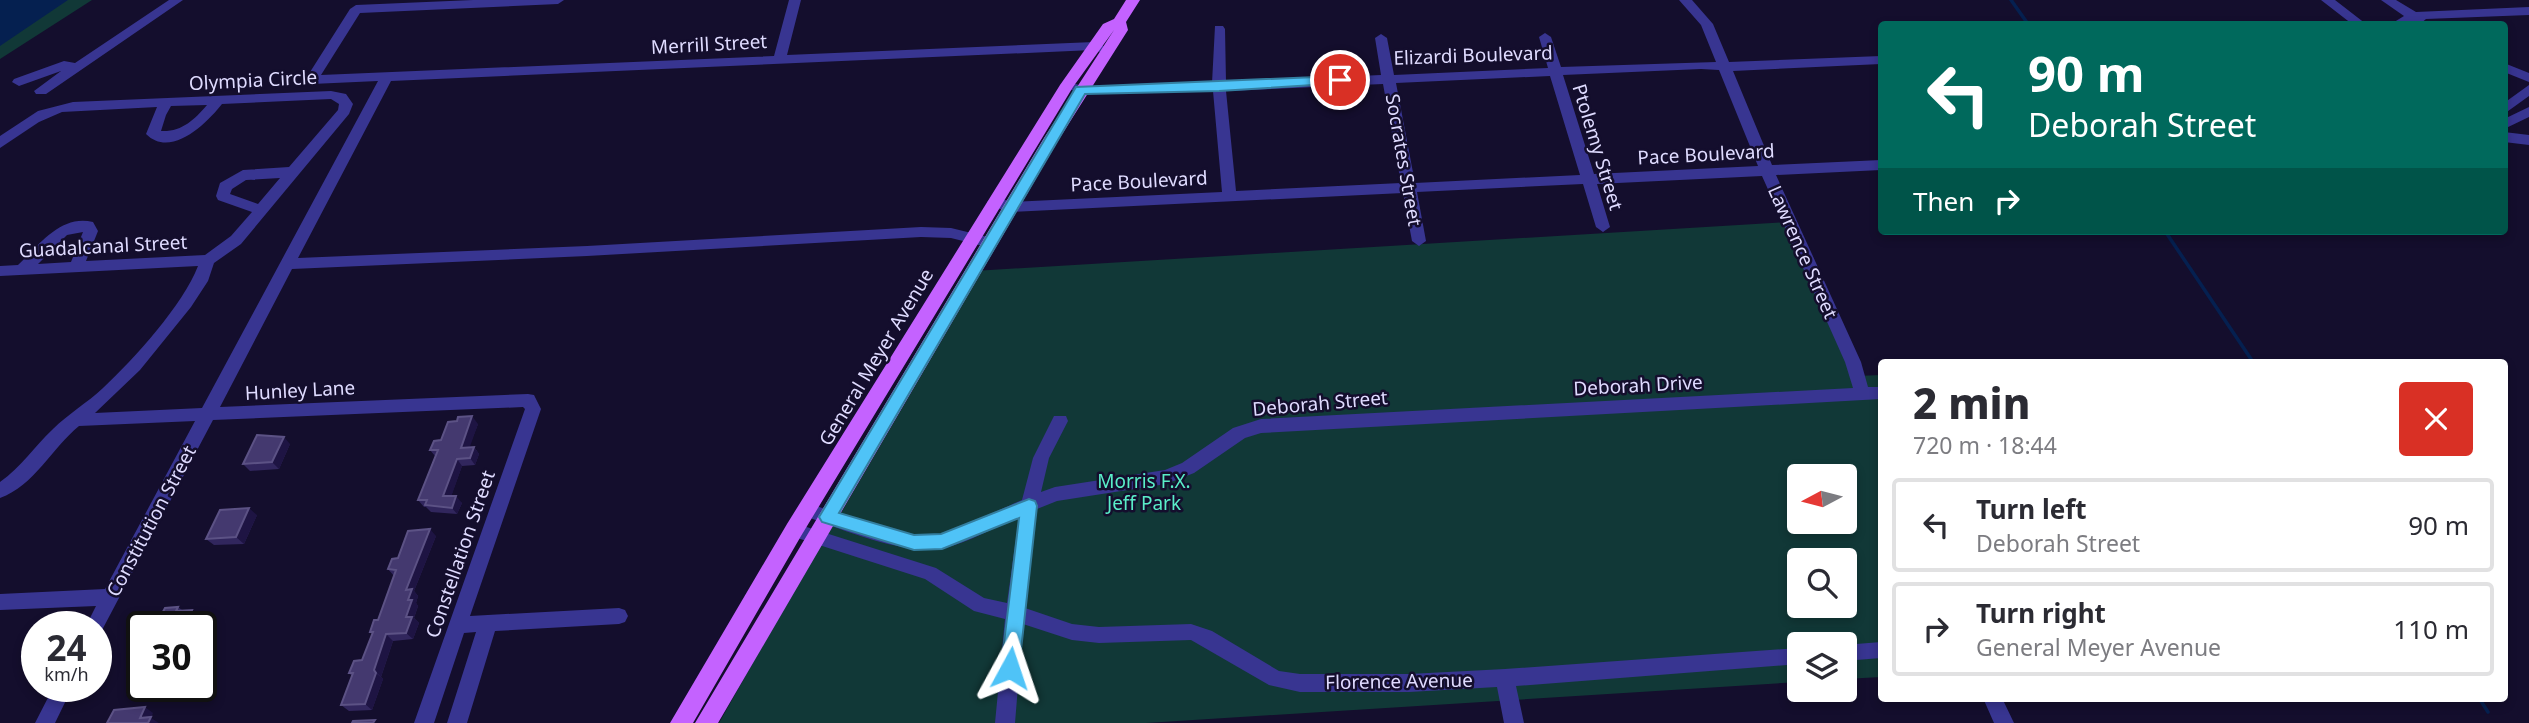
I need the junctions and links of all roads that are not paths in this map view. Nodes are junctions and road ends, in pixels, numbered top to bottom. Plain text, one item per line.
1 (177, 0) edge
2 (558, 0) edge
3 (795, 0) edge
4 (1133, 0) edge
5 (1685, 0) edge
6 (2327, 0) edge
7 (2387, 0) edge
8 (2529, 11) edge
9 (2414, 16) junction
10 (2356, 21) edge
11 (2403, 21) edge
12 (2423, 21) edge
13 (1219, 29) dead end
14 (1545, 37) dead end
15 (1381, 38) dead end
16 (1100, 48) junction
17 (103, 50) junction
18 (1878, 60) edge
19 (779, 61) junction
20 (1724, 65) junction
21 (2508, 68) edge
22 (1555, 71) junction
23 (386, 78) junction
24 (1388, 78) junction
25 (2529, 78) edge
26 (19, 82) dead end
27 (1074, 87) junction
28 (1219, 87) junction
29 (2529, 89) edge
30 (41, 91) dead end
31 (218, 101) junction
32 (166, 104) junction
33 (2508, 106) edge
34 (2508, 110) edge
35 (2527, 116) edge
36 (2508, 123) edge
37 (2508, 137) edge
38 (2529, 140) edge
39 (0, 143) edge
40 (1878, 154) edge
41 (1764, 165) junction
42 (1878, 165) edge
43 (294, 172) junction
44 (1588, 173) junction
45 (1408, 182) junction
46 (1229, 190) junction
47 (1008, 201) junction
48 (263, 210) junction
49 (1603, 227) dead end
50 (981, 240) junction
51 (1419, 241) dead end
52 (208, 260) junction
53 (288, 264) junction
54 (77, 266) junction
55 (23, 269) junction
56 (0, 271) edge
57 (1862, 393) junction
58 (1878, 393) edge
59 (528, 400) joint
60 (1486, 414) joint
61 (207, 416) junction
62 (75, 420) junction
63 (1060, 421) dead end
64 (0, 491) edge
65 (1029, 506) junction
66 (808, 510) junction
67 (828, 517) junction
68 (794, 530) junction
69 (816, 537) junction
70 (110, 597) junction
71 (0, 602) edge
72 (103, 611) edge
73 (1015, 613) junction
74 (619, 616) dead end
75 (488, 623) junction
76 (458, 625) junction
77 (1878, 650) edge
78 (1857, 652) edge
79 (1787, 657) edge
80 (1505, 678) junction
81 (56, 702) edge
82 (1994, 702) edge
83 (45, 723) edge
84 (424, 723) edge
85 (457, 723) edge
86 (681, 723) edge
87 (706, 723) edge
88 (1005, 723) edge
89 (1514, 723) edge
90 (2004, 723) edge

1 - 17 street
2 - 23 street, Merrill Street
3 - 19 street
4 - 16 main road, General Meyer Avenue
5 - 20 street, Lawrence Street
6 - 10 street
7 - 9 street
8 - 9 street
9 - 11 street
9 - 12 street
13 - 28 street
14 - 22 street, Ptolemy Street
15 - 24 street, Socrates Street
16 - 19 street, Merrill Street
16 - 27 main road, General Meyer Avenue
17 - 26 street
17 - 30 street
18 - 20 street, Elizardi Boulevard
19 - 23 street, Merrill Street
20 - 22 street, Elizardi Boulevard
20 - 41 street, Lawrence Street
21 - 25 street
22 - 24 street, Elizardi Boulevard
22 - 44 street, Ptolemy Street
23 - 53 street, Constitution Street
24 - 28 street, Elizardi Boulevard
24 - 45 street, Socrates Street
27 - 28 street, Elizardi Boulevard
27 - 47 main road, General Meyer Avenue
27 - 47 main road, General Meyer Avenue
28 - 46 street
29 - 33 street
31 - 32 street, Olympia Circle
31 - 32 street
31 - 43 street, Olympia Circle
32 - 39 street, Olympia Circle
34 - 35 street
35 - 36 street
37 - 38 street
40 - 41 street, Pace Boulevard
41 - 42 street, Pace Boulevard
41 - 44 street, Pace Boulevard
41 - 57 street, Lawrence Street
43 - 48 street, Olympia Circle
43 - 48 street
44 - 45 street, Pace Boulevard
44 - 49 street, Ptolemy Street
45 - 46 street, Pace Boulevard
45 - 51 street, Socrates Street
46 - 47 street, Pace Boulevard
47 - 50 main road, General Meyer Avenue
48 - 52 street, Olympia Circle
50 - 53 street
50 - 66 main road, General Meyer Avenue
50 - 67 main road, General Meyer Avenue
52 - 54 street, Guadalcanal Street
52 - 62 street
53 - 61 street, Constitution Street
54 - 55 street, Guadalcanal Street
54 - 55 street
55 - 56 street, Guadalcanal Street
57 - 58 street
57 - 60 street, Deborah Drive
59 - 61 street, Hunley Lane
59 - 76 street, Constellation Street
60 - 65 street, Deborah Street
61 - 62 street, Hunley Lane
61 - 70 street, Constitution Street
62 - 64 street
63 - 65 street
65 - 67 street, Deborah Street
65 - 73 street
66 - 67 street, Deborah Street
66 - 68 main road, General Meyer Avenue
67 - 69 main road, General Meyer Avenue
68 - 69 street, Florence Avenue
68 - 86 main road, General Meyer Avenue
69 - 73 street, Florence Avenue
69 - 87 main road, General Meyer Avenue
70 - 71 street
70 - 72 street, Constitution Street
73 - 80 street, Florence Avenue
73 - 88 street
74 - 75 street
75 - 76 street
75 - 85 street
76 - 84 street, Constellation Street
77 - 78 street
79 - 80 street, Florence Avenue
80 - 89 street
81 - 83 street
82 - 90 street

